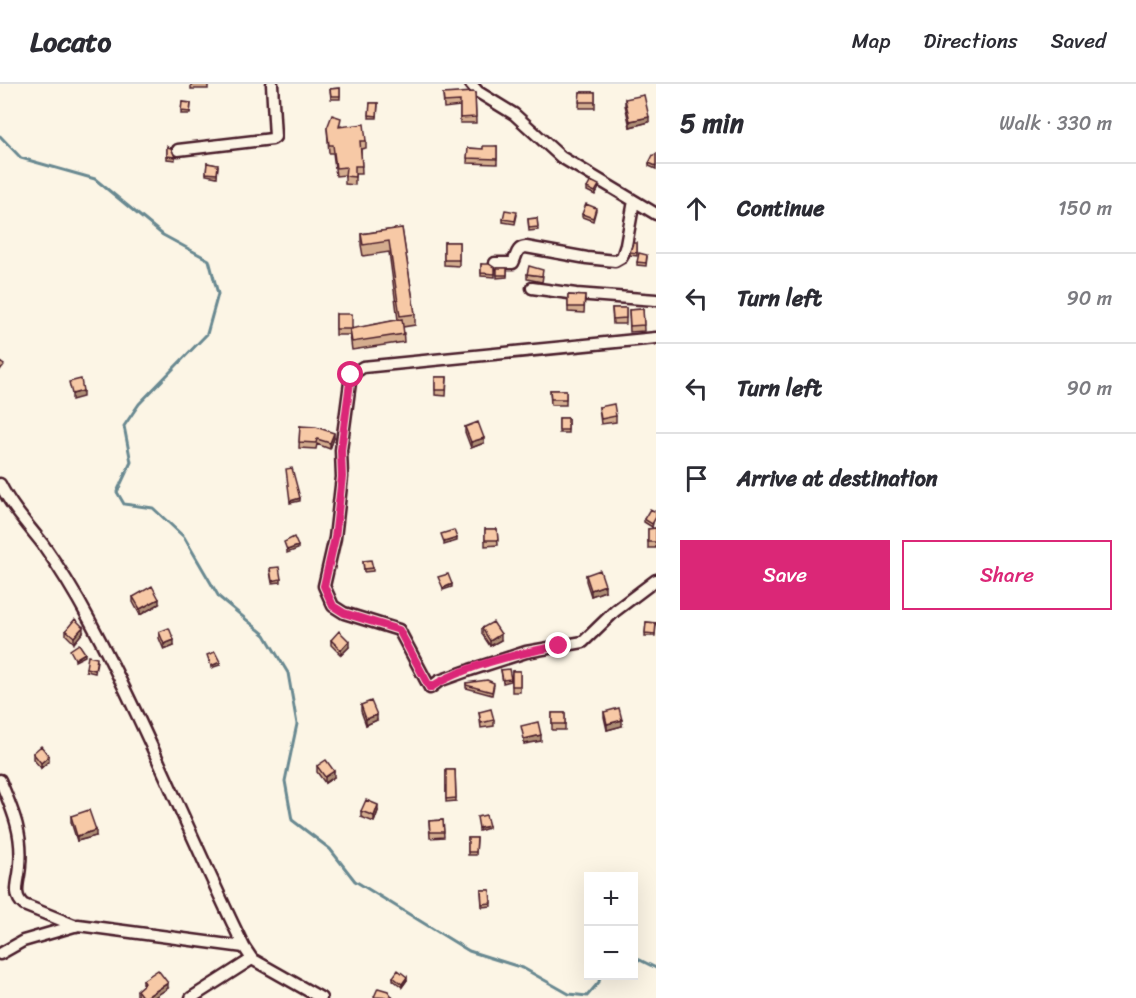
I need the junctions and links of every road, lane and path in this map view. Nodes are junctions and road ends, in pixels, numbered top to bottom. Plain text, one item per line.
1 (272, 84) edge
2 (471, 84) edge
3 (178, 150) dead end
4 (634, 201) junction
5 (656, 214) edge
6 (495, 263) dead end
7 (532, 288) dead end
8 (656, 300) edge
9 (656, 338) edge
10 (0, 484) edge
11 (656, 580) edge
12 (0, 780) edge
13 (76, 926) junction
14 (244, 947) junction
15 (0, 954) edge
16 (252, 959) junction
17 (191, 998) edge
18 (321, 998) edge

1 - 3 street
2 - 4 street
4 - 5 street
4 - 6 street
7 - 8 street
9 - 11 street
10 - 14 street
12 - 13 street
13 - 14 street
13 - 15 street
14 - 16 street
16 - 17 street
16 - 18 street

